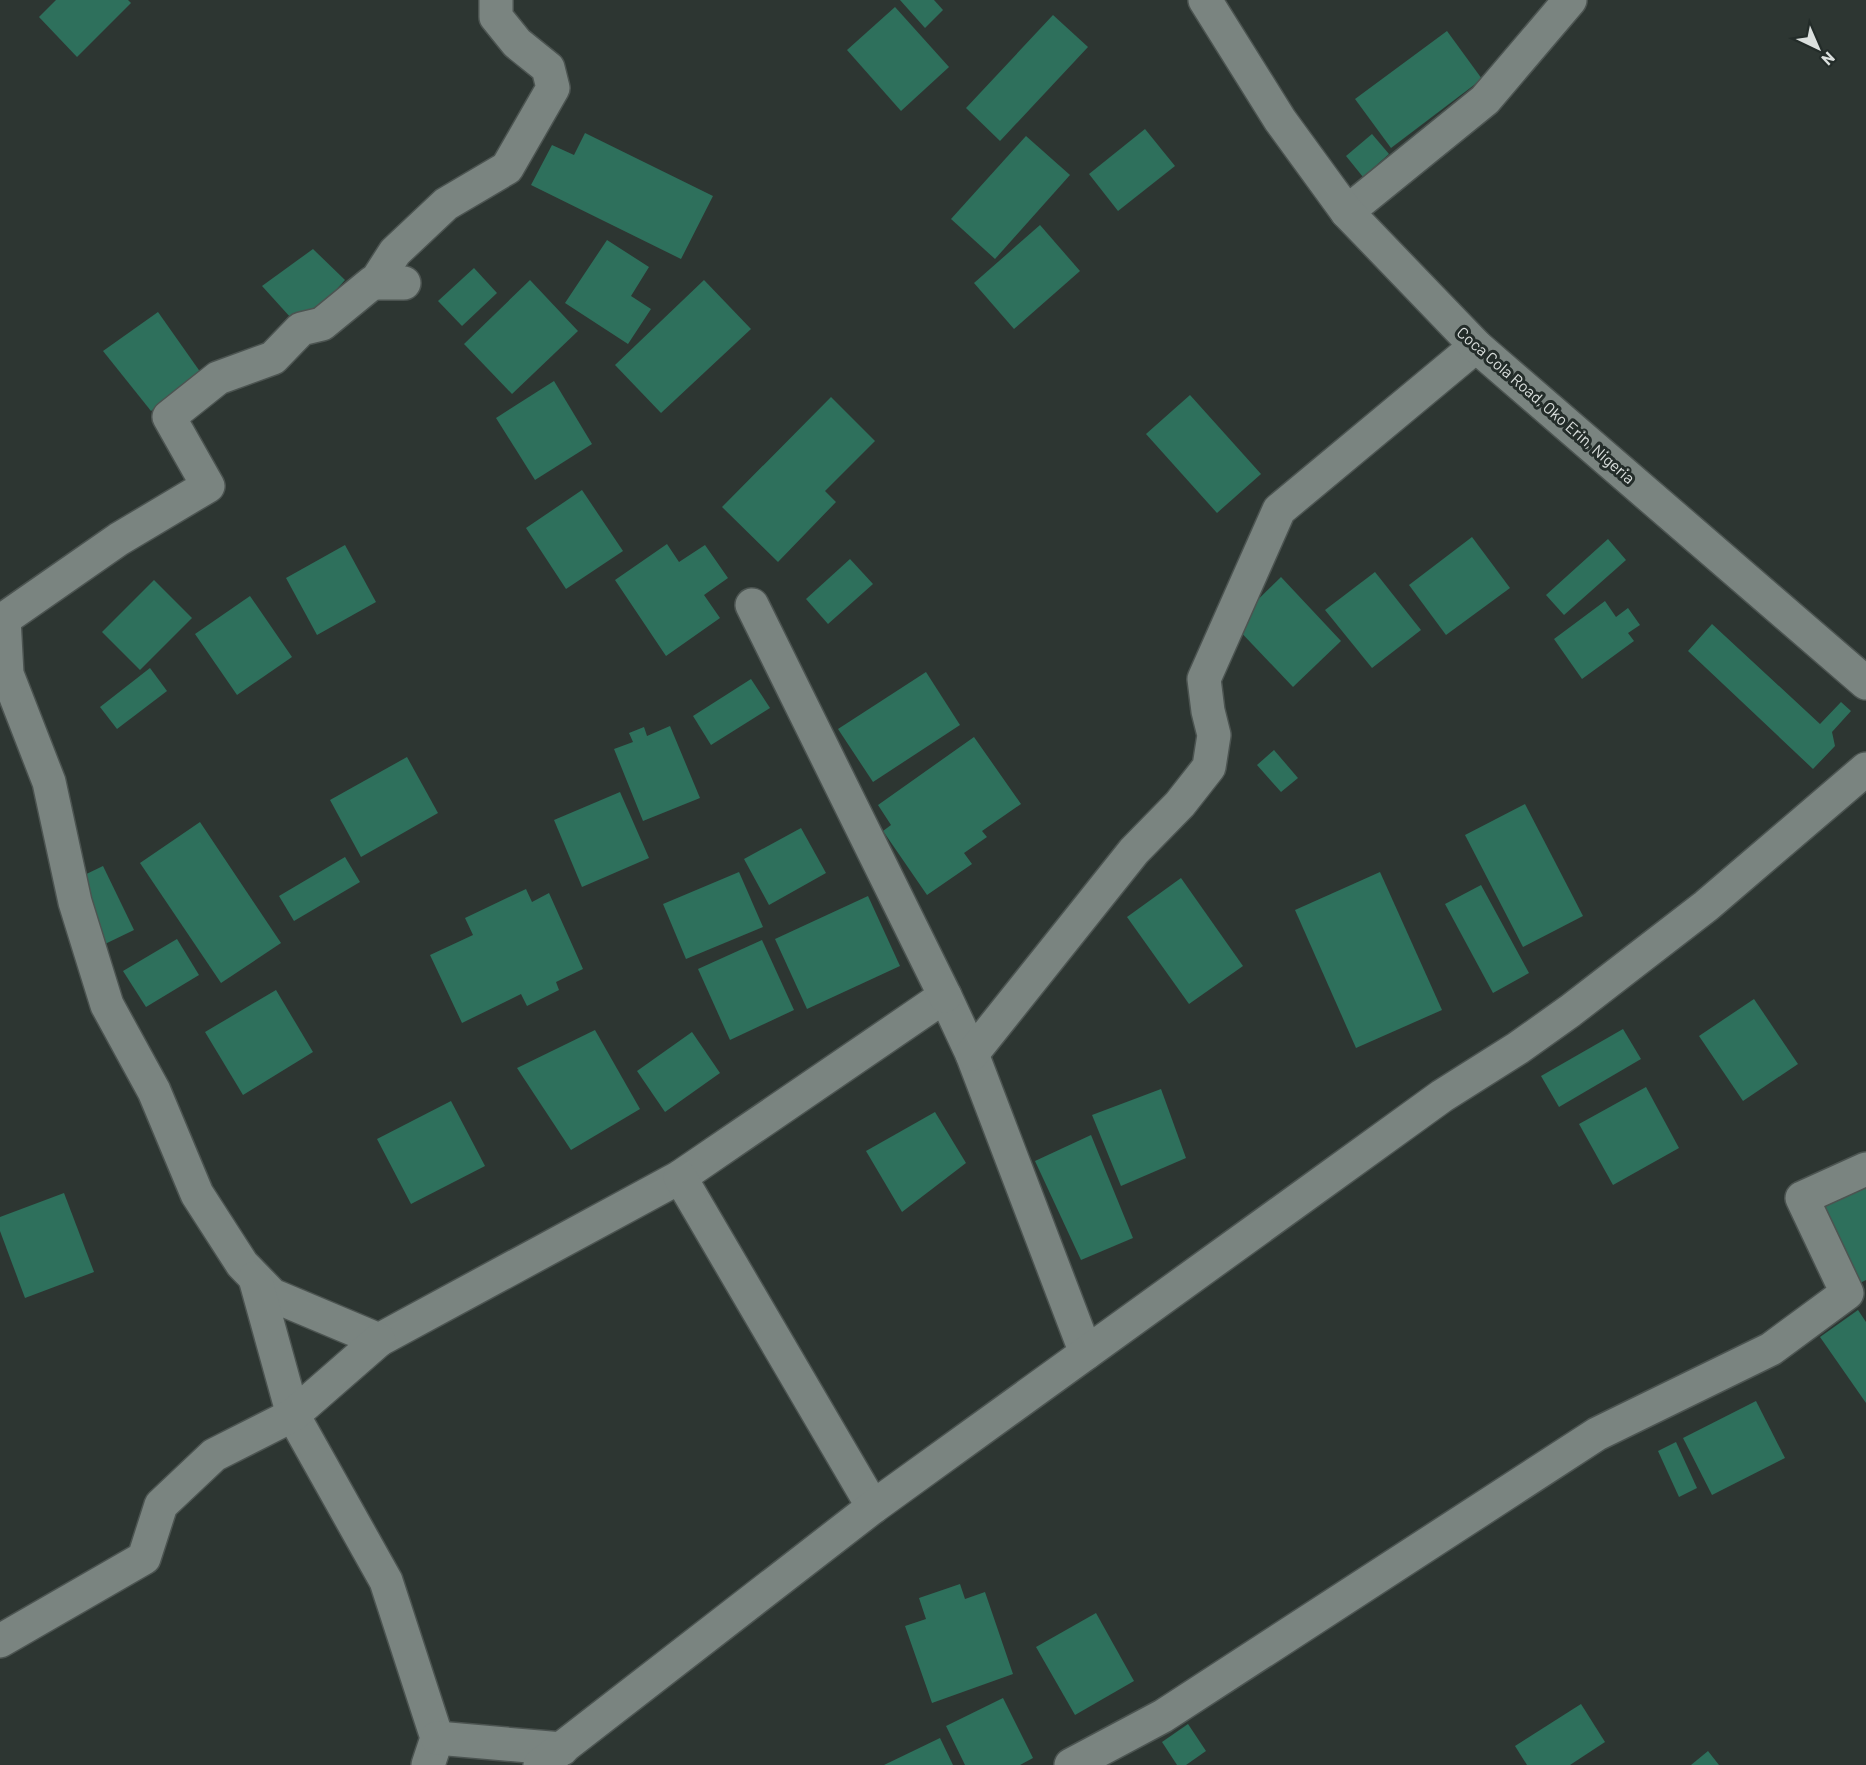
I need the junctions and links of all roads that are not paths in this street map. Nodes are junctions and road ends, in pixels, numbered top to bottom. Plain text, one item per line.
1 (1205, 0) edge
2 (1570, 0) edge
3 (489, 7) edge
4 (1347, 212) junction
5 (1476, 346) junction
6 (752, 605) dead end
7 (1866, 683) edge
8 (1866, 770) edge
9 (945, 996) junction
10 (972, 1054) junction
11 (1866, 1169) edge
12 (680, 1177) junction
13 (255, 1278) junction
14 (1857, 1291) edge
15 (379, 1340) junction
16 (1086, 1353) junction
17 (293, 1415) junction
18 (873, 1507) junction
19 (0, 1641) edge
20 (433, 1752) edge
21 (551, 1757) edge
22 (1071, 1765) edge

1 - 4 street, Coca Cola Road, Oko Erin, Nigeria
2 - 4 street
3 - 13 street
4 - 5 street, Coca Cola Road, Oko Erin, Nigeria
5 - 7 street, Coca Cola Road, Oko Erin, Nigeria
5 - 10 street
6 - 9 street
8 - 16 street
9 - 10 street
9 - 12 street
10 - 16 street
11 - 14 street
12 - 15 street
12 - 18 street
13 - 15 street
13 - 17 street
14 - 22 street
15 - 17 street
16 - 18 street
17 - 19 street
17 - 20 street
18 - 21 street
20 - 21 street

